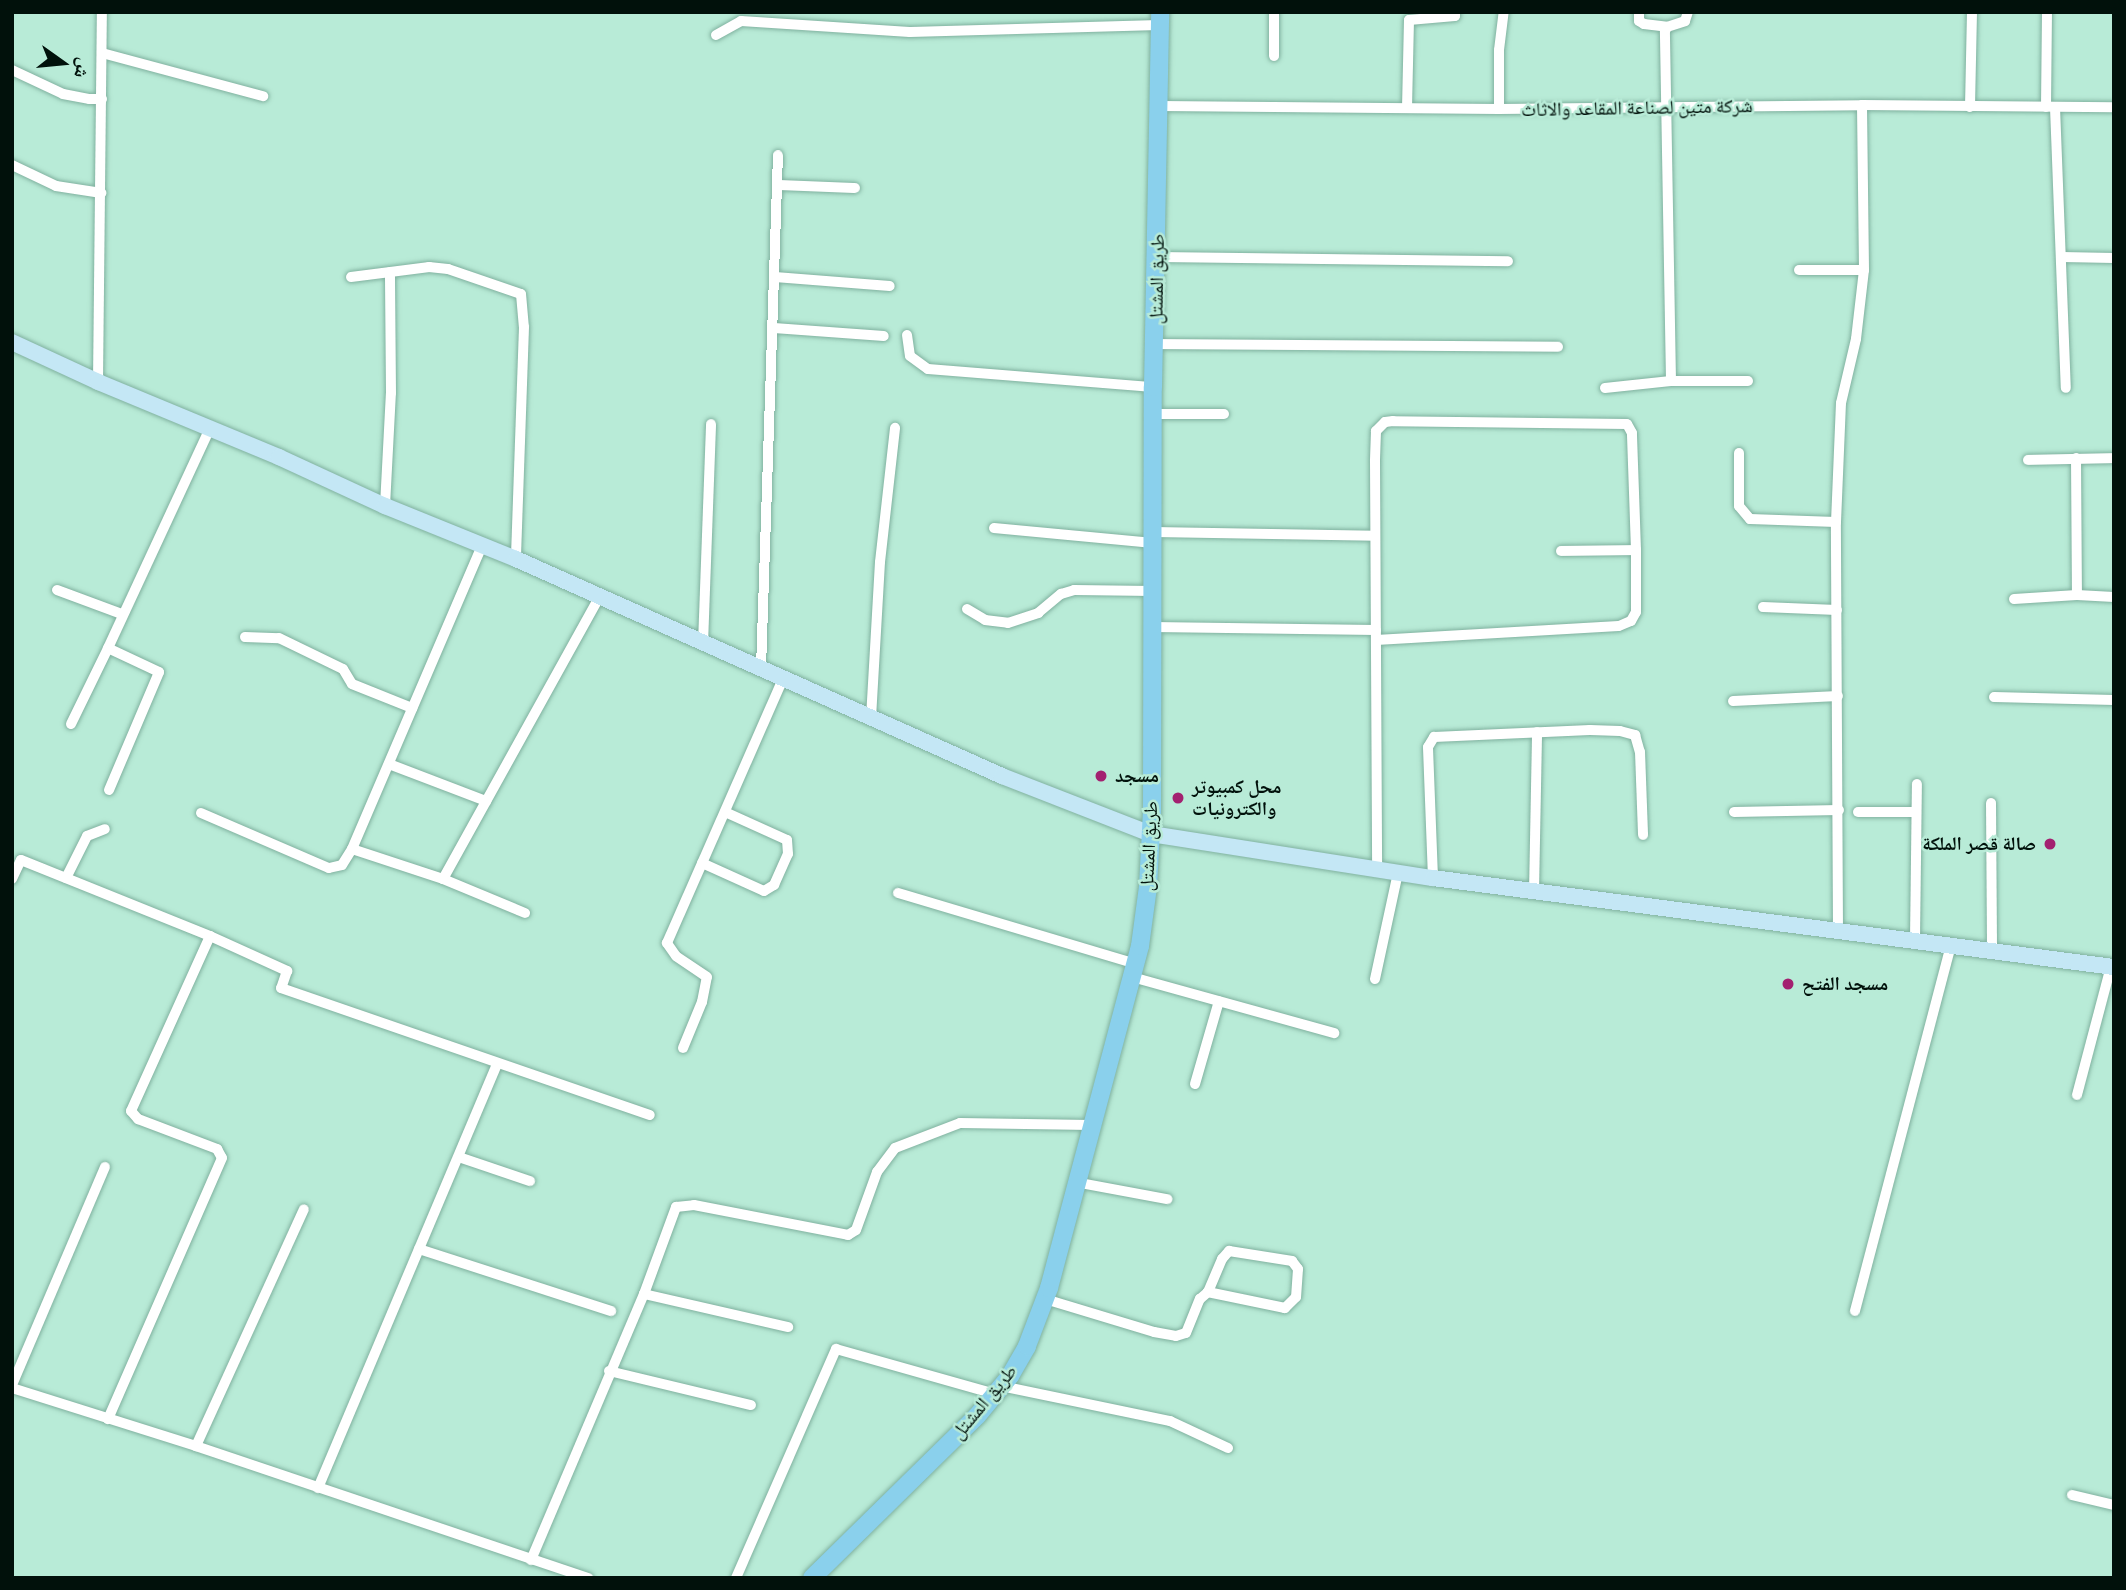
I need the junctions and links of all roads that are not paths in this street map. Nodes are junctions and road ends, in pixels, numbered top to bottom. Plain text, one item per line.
1 (102, 12) edge
2 (1274, 12) edge
3 (1455, 12) edge
4 (1504, 12) edge
5 (1639, 12) edge
6 (1688, 12) edge
7 (1972, 12) edge
8 (2047, 12) edge
9 (1160, 18) edge
10 (1667, 27) junction
11 (716, 35) dead end
12 (102, 53) junction
13 (1274, 56) dead end
14 (12, 70) edge
15 (263, 96) dead end
16 (102, 99) junction
17 (1862, 105) junction
18 (1160, 106) junction
19 (1666, 107) junction
20 (1970, 107) junction
21 (2051, 107) junction
22 (2114, 107) edge
23 (1407, 108) junction
24 (1499, 109) junction
25 (778, 155) dead end
26 (12, 164) edge
27 (778, 185) junction
28 (855, 188) dead end
29 (101, 193) junction
30 (1158, 257) junction
31 (2063, 257) junction
32 (2114, 258) edge
33 (1508, 261) dead end
34 (1799, 270) dead end
35 (1864, 270) junction
36 (390, 272) junction
37 (351, 276) dead end
38 (775, 277) junction
39 (890, 286) dead end
40 (774, 328) junction
41 (907, 335) dead end
42 (884, 336) dead end
43 (12, 342) edge
44 (1155, 344) junction
45 (1558, 347) dead end
46 (1671, 381) junction
47 (1748, 381) dead end
48 (98, 382) junction
49 (1153, 387) junction
50 (1605, 388) dead end
51 (2066, 388) dead end
52 (1154, 414) junction
53 (1223, 414) dead end
54 (711, 424) dead end
55 (210, 428) junction
56 (895, 428) dead end
57 (1738, 453) dead end
58 (2076, 458) junction
59 (2114, 458) edge
60 (2028, 460) dead end
61 (385, 506) junction
62 (1836, 523) junction
63 (994, 528) dead end
64 (1375, 537) junction
65 (1154, 538) junction
66 (482, 545) junction
67 (1636, 550) junction
68 (1561, 551) dead end
69 (516, 559) junction
70 (57, 590) dead end
71 (1153, 591) junction
72 (2077, 595) junction
73 (599, 597) junction
74 (2114, 597) edge
75 (2014, 598) dead end
76 (1763, 607) dead end
77 (967, 609) dead end
78 (1837, 610) junction
79 (122, 614) junction
80 (1153, 627) junction
81 (1376, 635) junction
82 (245, 637) dead end
83 (703, 644) junction
84 (108, 648) junction
85 (761, 669) junction
86 (783, 679) junction
87 (1838, 695) junction
88 (1994, 697) dead end
89 (2114, 700) edge
90 (1733, 701) dead end
91 (412, 708) junction
92 (871, 718) junction
93 (71, 724) dead end
94 (1537, 732) junction
95 (389, 764) junction
96 (1917, 784) dead end
97 (109, 790) dead end
98 (486, 801) junction
99 (1991, 803) dead end
100 (1839, 810) junction
101 (1734, 811) dead end
102 (725, 812) junction
103 (1916, 812) junction
104 (201, 813) dead end
105 (1858, 813) dead end
106 (105, 829) dead end
107 (1151, 834) junction
108 (1643, 835) dead end
109 (352, 849) junction
110 (17, 857) edge
111 (702, 863) junction
112 (1377, 869) junction
113 (1398, 873) junction
114 (66, 878) junction
115 (1433, 878) junction
116 (12, 879) edge
117 (443, 879) junction
118 (1534, 891) junction
119 (898, 893) dead end
120 (525, 913) dead end
121 (1838, 930) junction
122 (210, 936) junction
123 (1915, 940) junction
124 (1951, 945) junction
125 (1992, 950) junction
126 (2112, 967) edge
127 (1134, 971) junction
128 (1375, 979) dead end
129 (1219, 1001) junction
130 (1334, 1033) dead end
131 (683, 1048) dead end
132 (497, 1065) junction
133 (1195, 1084) dead end
134 (2077, 1095) dead end
135 (650, 1115) dead end
136 (1091, 1125) junction
137 (459, 1157) junction
138 (105, 1167) dead end
139 (530, 1181) dead end
140 (1075, 1182) junction
141 (1167, 1199) dead end
142 (304, 1209) dead end
143 (419, 1249) junction
144 (1208, 1292) junction
145 (644, 1294) junction
146 (1045, 1299) junction
147 (611, 1311) dead end
148 (1856, 1311) dead end
149 (788, 1327) dead end
150 (609, 1371) junction
151 (12, 1387) edge
152 (998, 1390) junction
153 (751, 1405) dead end
154 (108, 1419) junction
155 (196, 1446) junction
156 (1228, 1448) dead end
157 (318, 1488) junction
158 (2072, 1495) dead end
159 (2114, 1504) edge
160 (531, 1560) junction
161 (589, 1578) edge
162 (736, 1578) edge
163 (812, 1578) edge

1 - 12 street
2 - 13 street
3 - 23 street
4 - 24 street
5 - 10 street
6 - 10 street
7 - 20 street
8 - 21 street
9 - 11 street
9 - 18 main road, طريق المشتل
10 - 19 street
12 - 15 street
12 - 16 street
14 - 16 street
16 - 29 street
17 - 19 street, شركة متين لصناعة المقاعد والاثاث
17 - 20 street, شركة متين لصناعة المقاعد والاثاث
17 - 35 street
18 - 23 street, شركة متين لصناعة المقاعد والاثاث
18 - 30 main road, طريق المشتل
19 - 24 street, شركة متين لصناعة المقاعد والاثاث
19 - 46 street
20 - 21 street, شركة متين لصناعة المقاعد والاثاث
21 - 22 street, شركة متين لصناعة المقاعد والاثاث
21 - 31 street
23 - 24 street, شركة متين لصناعة المقاعد والاثاث
25 - 27 street
26 - 29 street
27 - 28 street
27 - 38 street
29 - 48 street
30 - 33 street
30 - 44 main road, طريق المشتل
31 - 32 street
31 - 51 street
34 - 35 street
35 - 62 street
36 - 37 street
36 - 61 street
36 - 69 street
38 - 39 street
38 - 40 street
40 - 42 street
40 - 85 street
41 - 49 street
43 - 48 main road
44 - 45 street
44 - 49 main road, طريق المشتل
46 - 47 street
46 - 50 street
48 - 55 main road
49 - 52 main road, طريق المشتل
52 - 53 street
52 - 65 main road, طريق المشتل
54 - 83 street
55 - 61 main road
55 - 79 street
56 - 92 street
57 - 62 street
58 - 59 street
58 - 60 street
58 - 72 street
61 - 66 main road
62 - 78 street
63 - 65 street
64 - 65 street
64 - 67 street
64 - 81 street
65 - 71 main road, طريق المشتل
66 - 69 main road
66 - 91 street
67 - 68 street
67 - 81 street
69 - 73 main road
70 - 79 street
71 - 77 street
71 - 80 main road, طريق المشتل
72 - 74 street
72 - 75 street
73 - 83 main road
73 - 98 street
76 - 78 street
78 - 87 street
79 - 84 street
80 - 81 street
80 - 107 main road, طريق المشتل
81 - 112 street
82 - 91 street
83 - 85 main road
84 - 93 street
84 - 97 street
85 - 86 main road
86 - 92 main road
86 - 102 street
87 - 90 street
87 - 100 street
88 - 89 street
91 - 95 street
92 - 107 main road
94 - 108 street
94 - 115 street
94 - 118 street
95 - 98 street
95 - 109 street
96 - 103 street
98 - 117 street
99 - 125 street
100 - 101 street
100 - 121 street
102 - 111 street
102 - 111 street
103 - 105 street
103 - 123 street
104 - 109 street
106 - 114 street
107 - 112 main road
107 - 127 main road, طريق المشتل
109 - 117 street
110 - 114 street
110 - 116 street
111 - 131 street
112 - 113 main road
113 - 115 main road
113 - 128 street
114 - 122 street
115 - 118 main road
117 - 120 street
118 - 121 main road
119 - 127 street
121 - 123 main road
122 - 132 street
122 - 154 street
123 - 124 main road
124 - 125 main road
124 - 148 street
125 - 126 main road
126 - 134 street
127 - 129 street
127 - 136 main road, طريق المشتل
129 - 130 street
129 - 133 street
132 - 135 street
132 - 137 street
136 - 140 main road, طريق المشتل
136 - 145 street
137 - 139 street
137 - 143 street
138 - 151 street
140 - 141 street
140 - 146 main road, طريق المشتل
142 - 155 street
143 - 147 street
143 - 157 street
144 - 144 street
144 - 146 street
145 - 149 street
145 - 150 street
146 - 152 main road, طريق المشتل
150 - 153 street
150 - 160 street
151 - 154 street
152 - 156 street
152 - 162 street
152 - 163 main road, طريق المشتل
154 - 155 street
155 - 157 street
157 - 160 street
158 - 159 street
160 - 161 street

